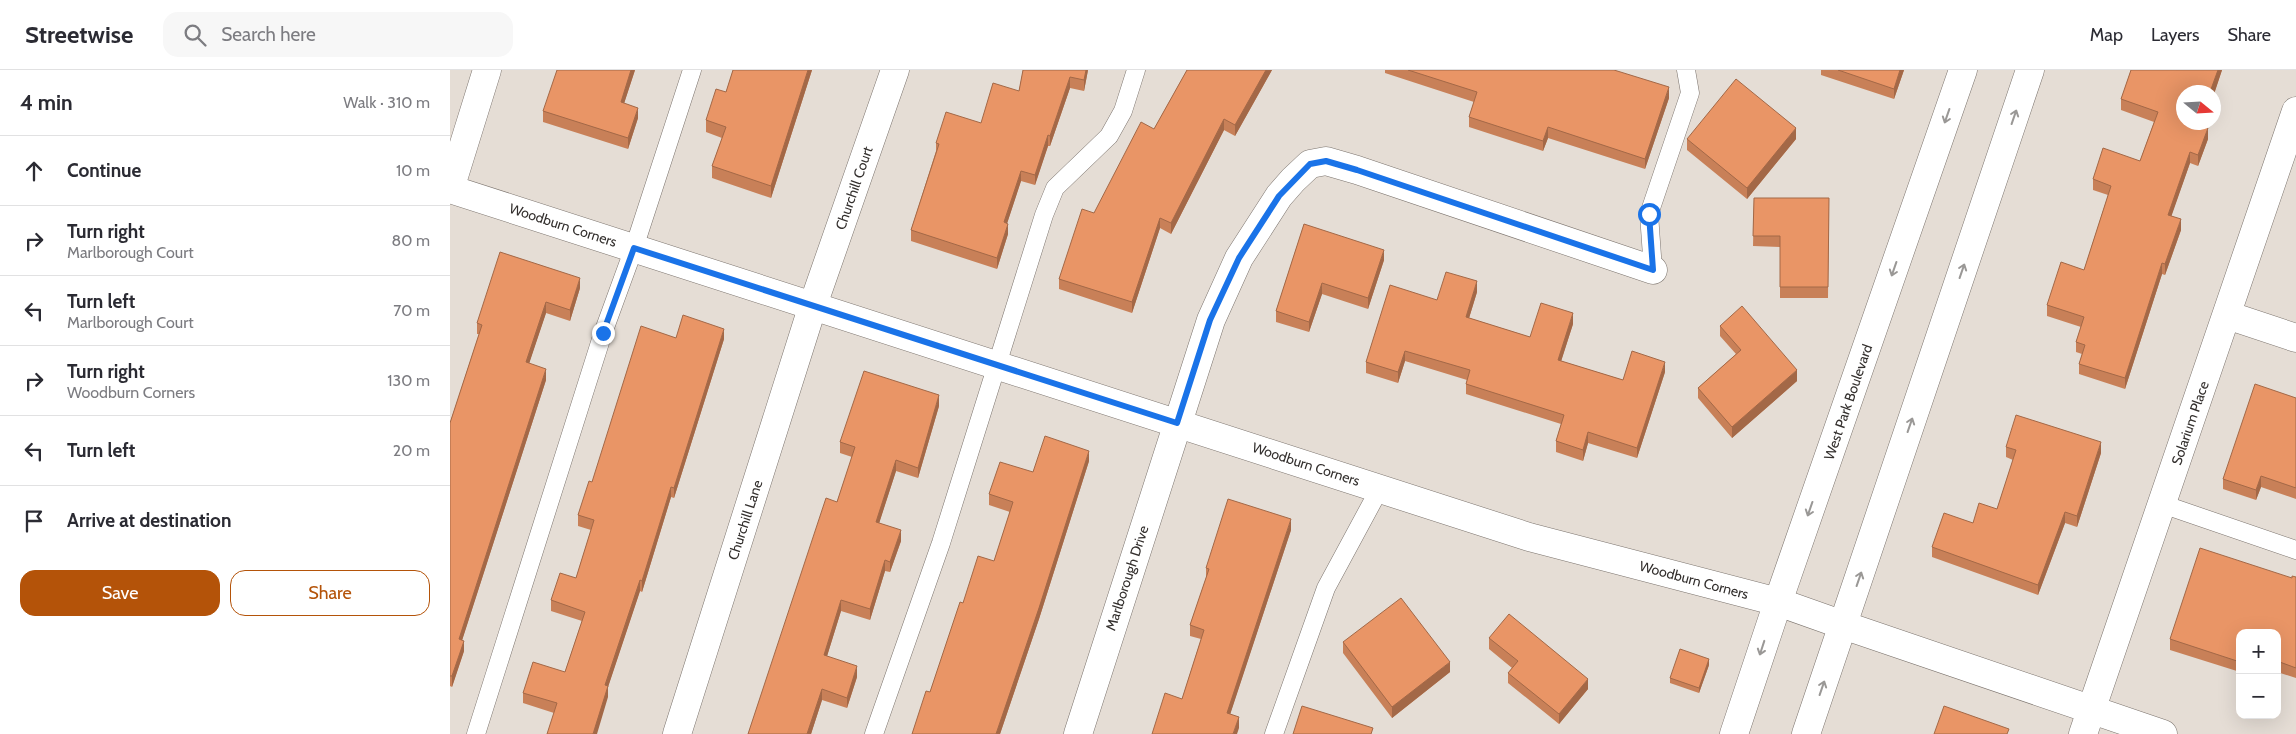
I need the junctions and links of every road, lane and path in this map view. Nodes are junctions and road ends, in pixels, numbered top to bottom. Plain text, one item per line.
1 (487, 70) edge
2 (692, 70) edge
3 (895, 70) edge
4 (1136, 70) edge
5 (1686, 70) edge
6 (1963, 70) edge
7 (2030, 70) edge
8 (2296, 111) edge
9 (450, 189) edge
10 (634, 248) junction
11 (1653, 270) joint
12 (812, 305) junction
13 (2227, 315) junction
14 (2296, 338) edge
15 (995, 366) junction
16 (1177, 423) junction
17 (1380, 488) junction
18 (2162, 504) junction
19 (2296, 550) edge
20 (1778, 602) junction
21 (1843, 625) junction
22 (2087, 722) edge
23 (476, 734) edge
24 (677, 734) edge
25 (874, 734) edge
26 (1078, 734) edge
27 (1274, 734) edge
28 (1734, 734) edge
29 (1806, 734) edge
30 (2163, 734) edge

1 - 9 street
2 - 10 lane
3 - 12 street, Churchill Court
4 - 15 lane
5 - 11 lane
6 -> 20 street, West Park Boulevard
21 -> 7 street
8 - 13 street, Solarium Place
9 - 10 street, Woodburn Corners
10 - 12 street, Woodburn Corners
10 - 23 lane
11 - 16 street, Marlborough Drive
12 - 15 street, Woodburn Corners
12 - 24 street, Churchill Lane
13 - 14 street
13 - 18 street, Solarium Place
15 - 16 street, Woodburn Corners
15 - 25 lane
16 - 17 street, Woodburn Corners
16 - 26 street, Marlborough Drive
17 - 20 street, Woodburn Corners
17 - 27 lane
18 - 19 lane
18 - 22 street, Solarium Place
20 - 21 street, Woodburn Corners
20 -> 28 street, West Park Boulevard
21 - 22 street, Woodburn Corners
29 -> 21 street
22 - 30 street, Woodburn Corners

